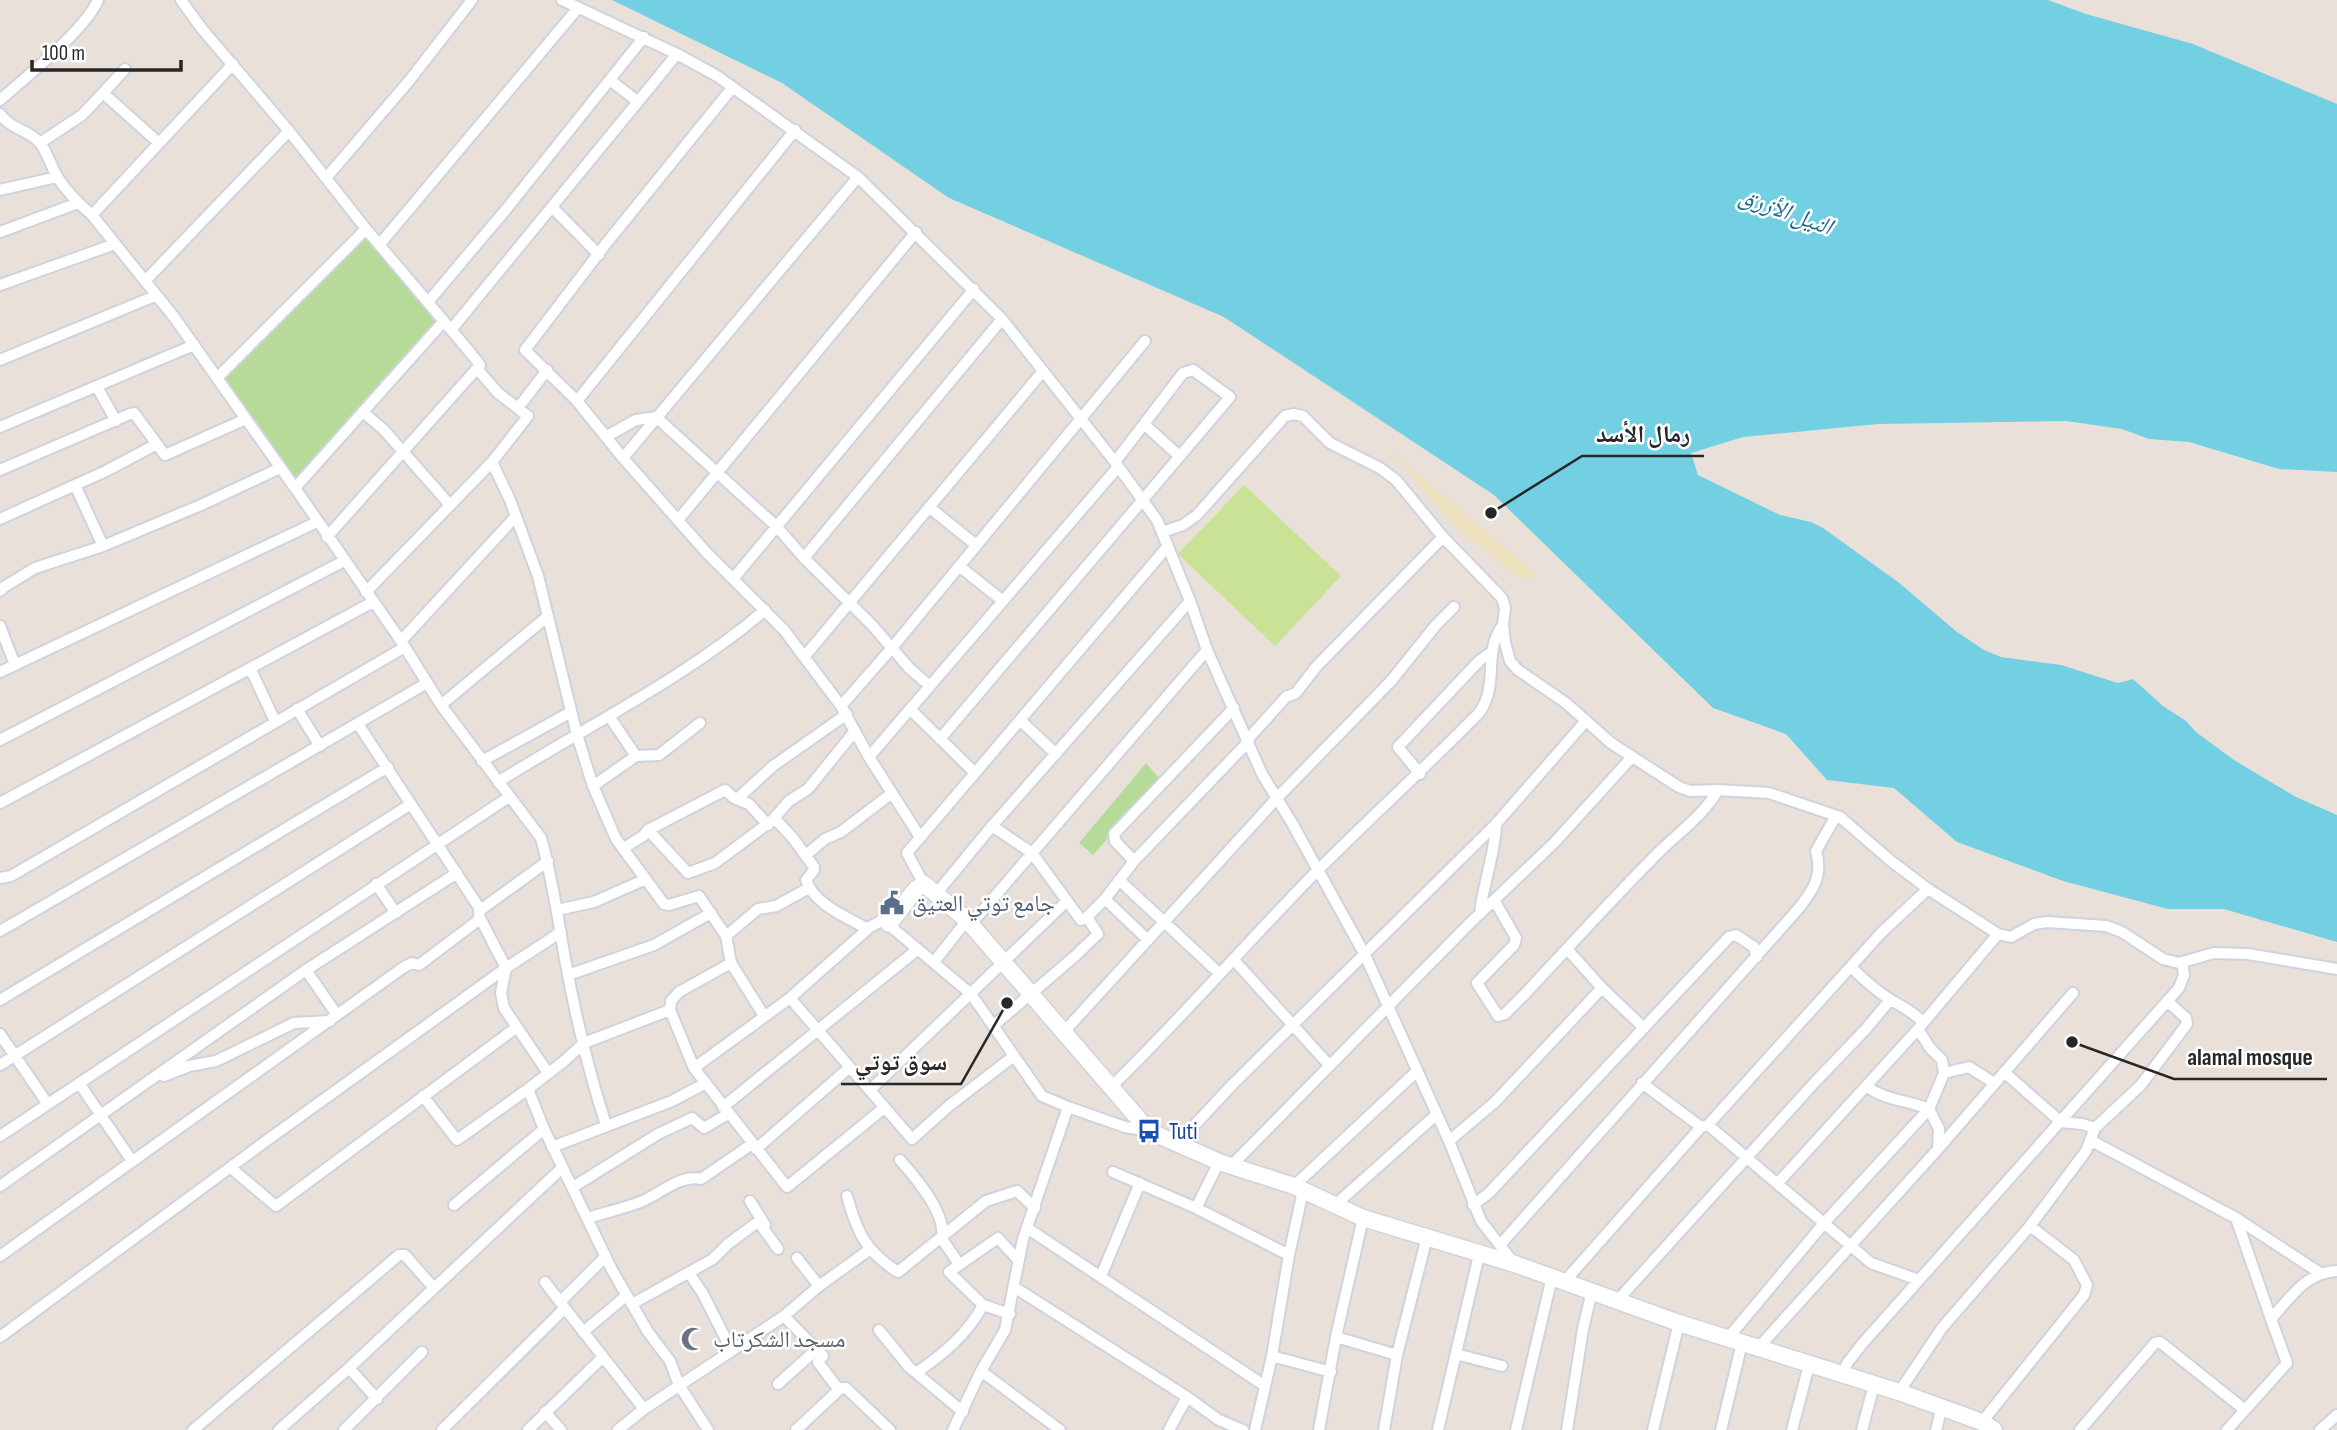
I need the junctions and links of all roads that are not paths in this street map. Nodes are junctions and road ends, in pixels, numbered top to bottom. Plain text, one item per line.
1 (98, 0) edge
2 (181, 0) edge
3 (472, 0) edge
4 (562, 0) edge
5 (578, 8) junction
6 (643, 37) junction
7 (677, 54) junction
8 (233, 64) junction
9 (125, 69) dead end
10 (610, 80) junction
11 (732, 88) junction
12 (103, 93) junction
13 (0, 100) edge
14 (637, 101) junction
15 (0, 114) edge
16 (795, 130) junction
17 (289, 131) junction
18 (40, 143) junction
19 (159, 143) junction
20 (57, 177) junction
21 (858, 177) junction
22 (326, 178) junction
23 (0, 190) edge
24 (78, 203) junction
25 (552, 207) junction
26 (92, 215) junction
27 (366, 229) junction
28 (0, 232) edge
29 (916, 232) junction
30 (115, 244) junction
31 (380, 244) junction
32 (599, 255) junction
33 (145, 281) junction
34 (0, 285) edge
35 (974, 289) junction
36 (155, 296) junction
37 (428, 302) junction
38 (1002, 319) junction
39 (448, 326) junction
40 (1145, 341) dead end
41 (194, 345) junction
42 (0, 360) edge
43 (480, 365) junction
44 (547, 370) junction
45 (1043, 371) junction
46 (217, 378) junction
47 (97, 387) junction
48 (577, 401) junction
49 (518, 408) junction
50 (363, 412) junction
51 (656, 417) junction
52 (246, 419) junction
53 (1081, 420) junction
54 (116, 421) junction
55 (1144, 424) junction
56 (0, 427) edge
57 (607, 436) junction
58 (158, 444) junction
59 (403, 452) junction
60 (1178, 455) junction
61 (623, 458) junction
62 (492, 462) junction
63 (1116, 465) junction
64 (280, 468) junction
65 (0, 470) edge
66 (718, 471) junction
67 (75, 485) junction
68 (295, 488) junction
69 (1143, 501) junction
70 (450, 505) junction
71 (929, 507) junction
72 (516, 516) junction
73 (0, 519) edge
74 (678, 520) junction
75 (317, 522) junction
76 (777, 527) junction
77 (1162, 532) junction
78 (327, 537) junction
79 (1443, 537) junction
80 (976, 545) junction
81 (103, 546) junction
82 (1168, 546) junction
83 (804, 558) junction
84 (344, 561) junction
85 (959, 566) junction
86 (733, 579) junction
87 (0, 591) edge
88 (366, 592) junction
89 (1003, 601) junction
90 (1189, 601) junction
91 (373, 602) junction
92 (849, 603) junction
93 (1454, 607) dead end
94 (765, 610) junction
95 (548, 616) junction
96 (1503, 625) junction
97 (0, 626) edge
98 (403, 644) junction
99 (891, 649) junction
100 (1206, 650) junction
101 (1492, 652) junction
102 (805, 656) junction
103 (15, 665) junction
104 (251, 670) junction
105 (0, 672) edge
106 (427, 683) junction
107 (930, 686) junction
108 (441, 705) junction
109 (1234, 708) junction
110 (297, 709) junction
111 (910, 709) junction
112 (844, 710) junction
113 (571, 712) junction
114 (609, 716) junction
115 (1020, 720) junction
116 (275, 721) junction
117 (1586, 722) junction
118 (700, 723) dead end
119 (358, 724) junction
120 (855, 731) junction
121 (577, 735) junction
122 (940, 739) junction
123 (0, 740) edge
124 (1248, 740) junction
125 (320, 746) junction
126 (1056, 754) junction
127 (636, 755) junction
128 (869, 757) junction
129 (1632, 757) junction
130 (482, 761) junction
131 (388, 767) junction
132 (975, 773) junction
133 (1420, 774) junction
134 (498, 782) junction
135 (593, 786) junction
136 (1718, 790) junction
137 (892, 793) junction
138 (509, 797) junction
139 (1277, 798) junction
140 (737, 800) junction
141 (0, 803) edge
142 (411, 804) junction
143 (1836, 816) junction
144 (770, 822) junction
145 (1496, 824) junction
146 (992, 826) junction
147 (648, 830) junction
148 (920, 836) junction
149 (437, 845) junction
150 (624, 848) junction
151 (1032, 853) junction
152 (806, 855) junction
153 (548, 861) junction
154 (1134, 861) junction
155 (1318, 870) junction
156 (457, 873) junction
157 (0, 878) edge
158 (646, 878) junction
159 (1119, 880) junction
160 (376, 884) junction
161 (809, 888) junction
162 (930, 889) junction
163 (1928, 889) junction
164 (1105, 899) junction
165 (1067, 901) junction
166 (1493, 901) junction
167 (557, 910) junction
168 (711, 913) junction
169 (396, 914) junction
170 (1480, 914) junction
171 (479, 915) junction
172 (1087, 917) junction
173 (969, 922) junction
174 (1165, 922) junction
175 (889, 925) junction
176 (0, 928) edge
177 (868, 929) junction
178 (561, 932) junction
179 (1998, 934) junction
180 (726, 936) junction
181 (1148, 940) junction
182 (918, 949) junction
183 (1567, 949) junction
184 (1365, 955) junction
185 (1757, 957) junction
186 (1234, 960) junction
187 (934, 962) junction
188 (1003, 962) junction
189 (2182, 962) junction
190 (731, 963) junction
191 (1851, 967) junction
192 (506, 968) junction
193 (2337, 969) edge
194 (306, 970) junction
195 (1220, 974) junction
196 (568, 975) junction
197 (1602, 988) junction
198 (2073, 993) dead end
199 (971, 994) junction
200 (1031, 995) junction
201 (790, 998) junction
202 (0, 1000) edge
203 (1891, 1000) junction
204 (2167, 1000) junction
205 (1388, 1006) junction
206 (670, 1010) junction
207 (764, 1016) junction
208 (334, 1018) junction
209 (993, 1026) junction
210 (1293, 1026) junction
211 (1921, 1026) junction
212 (517, 1027) junction
213 (1644, 1028) junction
214 (817, 1030) junction
215 (1063, 1033) junction
216 (0, 1034) edge
217 (584, 1043) junction
218 (15, 1056) junction
219 (1014, 1056) junction
220 (0, 1065) edge
221 (1329, 1065) junction
222 (850, 1067) junction
223 (694, 1068) junction
224 (1416, 1072) junction
225 (2004, 1072) junction
226 (548, 1073) junction
227 (1944, 1073) junction
228 (149, 1082) junction
229 (79, 1083) junction
230 (706, 1083) junction
231 (1642, 1083) junction
232 (1994, 1083) junction
233 (1866, 1086) junction
234 (1111, 1087) junction
235 (528, 1088) junction
236 (870, 1090) junction
237 (423, 1096) junction
238 (47, 1103) junction
239 (1068, 1107) junction
240 (884, 1108) junction
241 (1929, 1109) junction
242 (726, 1111) junction
243 (1437, 1114) junction
244 (101, 1115) junction
245 (2061, 1122) junction
246 (606, 1125) junction
247 (1704, 1126) junction
248 (2095, 1128) junction
249 (544, 1129) junction
250 (1149, 1131) junction
251 (0, 1136) edge
252 (2090, 1140) junction
253 (1448, 1141) junction
254 (1177, 1144) junction
255 (552, 1147) junction
256 (754, 1147) junction
257 (1938, 1149) junction
258 (1749, 1158) junction
259 (900, 1160) dead end
260 (132, 1161) junction
261 (1225, 1164) junction
262 (231, 1168) junction
263 (562, 1168) junction
264 (1113, 1172) dead end
265 (1140, 1183) junction
266 (1778, 1183) junction
267 (0, 1186) edge
268 (573, 1187) junction
269 (1298, 1188) junction
270 (847, 1196) dead end
271 (750, 1201) dead end
272 (454, 1205) dead end
273 (1473, 1205) junction
274 (1334, 1206) junction
275 (1035, 1208) junction
276 (1196, 1208) junction
277 (588, 1218) junction
278 (1363, 1218) junction
279 (2236, 1218) junction
280 (1825, 1222) junction
281 (2030, 1226) junction
282 (762, 1227) junction
283 (1027, 1228) junction
284 (1427, 1237) junction
285 (942, 1239) junction
286 (1500, 1245) junction
287 (1850, 1246) junction
288 (778, 1249) dead end
289 (869, 1250) junction
290 (1289, 1255) junction
291 (1479, 1255) junction
292 (0, 1256) edge
293 (605, 1257) junction
294 (797, 1258) dead end
295 (1018, 1260) junction
296 (958, 1264) junction
297 (1514, 1264) junction
298 (2337, 1271) edge
299 (689, 1273) junction
300 (2320, 1273) junction
301 (1101, 1276) junction
302 (1558, 1279) junction
303 (1919, 1280) junction
304 (545, 1282) dead end
305 (819, 1286) junction
306 (433, 1287) junction
307 (1014, 1287) junction
308 (1592, 1292) junction
309 (629, 1300) junction
310 (1617, 1301) junction
311 (983, 1305) junction
312 (562, 1306) junction
313 (1010, 1314) junction
314 (784, 1315) junction
315 (2271, 1319) junction
316 (1679, 1323) junction
317 (879, 1330) dead end
318 (583, 1332) junction
319 (0, 1337) edge
320 (1336, 1337) junction
321 (1735, 1340) junction
322 (1759, 1347) junction
323 (730, 1349) junction
324 (817, 1349) junction
325 (422, 1352) dead end
326 (1455, 1354) junction
327 (1397, 1355) junction
328 (1272, 1356) junction
329 (603, 1357) junction
330 (1809, 1365) junction
331 (1503, 1366) dead end
332 (349, 1368) junction
333 (981, 1371) junction
334 (1331, 1372) junction
335 (916, 1373) junction
336 (1842, 1374) junction
337 (778, 1384) dead end
338 (678, 1385) junction
339 (1874, 1385) junction
340 (1265, 1386) junction
341 (839, 1390) junction
342 (1899, 1392) junction
343 (1187, 1397) junction
344 (377, 1399) junction
345 (1942, 1407) junction
346 (644, 1409) junction
347 (2245, 1410) junction
348 (545, 1412) junction
349 (2337, 1415) edge
350 (957, 1421) edge
351 (1988, 1426) edge
352 (193, 1430) edge
353 (279, 1430) edge
354 (344, 1430) edge
355 (442, 1430) edge
356 (528, 1430) edge
357 (561, 1430) edge
358 (618, 1430) edge
359 (708, 1430) edge
360 (796, 1430) edge
361 (890, 1430) edge
362 (968, 1430) edge
363 (1060, 1430) edge
364 (1169, 1430) edge
365 (1243, 1430) edge
366 (1255, 1430) edge
367 (1319, 1430) edge
368 (1384, 1430) edge
369 (1437, 1430) edge
370 (1516, 1430) edge
371 (1567, 1430) edge
372 (1653, 1430) edge
373 (1721, 1430) edge
374 (1792, 1430) edge
375 (1862, 1430) edge
376 (1936, 1430) edge
377 (2080, 1430) edge
378 (2227, 1430) edge
379 (2320, 1430) edge

1 - 13 street
2 - 8 street
3 - 22 street
4 - 5 street
5 - 6 street
5 - 31 street
6 - 7 street
6 - 10 street
7 - 11 street
7 - 14 street
8 - 17 street
8 - 19 street
9 - 12 street
10 - 14 street
10 - 37 street
11 - 16 street
11 - 32 street
12 - 18 street
12 - 19 street
14 - 25 street
15 - 18 street
16 - 21 street
16 - 48 street
17 - 22 street
17 - 33 street
18 - 20 street
19 - 26 street
20 - 23 street
20 - 24 street
21 - 29 street
21 - 51 street
22 - 27 street
24 - 26 street
24 - 28 street
25 - 32 street
25 - 39 street
26 - 30 street
27 - 31 street
27 - 46 street
29 - 35 street
29 - 66 street
30 - 33 street
30 - 34 street
31 - 37 street
32 - 44 street
33 - 36 street
35 - 38 street
35 - 76 street
36 - 41 street
36 - 42 street
37 - 39 street
38 - 45 street
38 - 83 street
39 - 43 street
39 - 50 street
40 - 53 street
41 - 46 street
41 - 47 street
43 - 49 street
43 - 59 street
44 - 48 street
44 - 49 street
45 - 53 street
45 - 71 street
46 - 52 street
47 - 54 street
47 - 56 street
48 - 57 street
49 - 62 street
50 - 59 street
50 - 68 street
51 - 57 street
51 - 61 street
51 - 66 street
52 - 58 street
52 - 64 street
53 - 63 street
53 - 80 street
54 - 58 street
54 - 65 street
55 - 60 street
55 - 60 street
55 - 63 street
57 - 61 street
58 - 67 street
59 - 70 street
59 - 78 street
60 - 69 street
61 - 74 street
62 - 70 street
62 - 72 street
63 - 69 street
63 - 89 street
64 - 68 street
64 - 81 street
66 - 74 street
66 - 76 street
67 - 73 street
67 - 81 street
68 - 75 street
69 - 77 street
69 - 122 street
70 - 88 street
71 - 80 street
71 - 92 street
72 - 95 street
72 - 98 street
74 - 86 street
75 - 78 street
75 - 103 street
76 - 83 street
76 - 86 street
77 - 79 street
77 - 82 street
78 - 84 street
79 - 96 street
79 - 124 street
80 - 85 street
81 - 87 street
82 - 90 street
82 - 115 street
83 - 92 street
84 - 88 street
84 - 123 street
85 - 89 street
85 - 99 street
86 - 94 street
88 - 91 street
89 - 107 street
90 - 100 street
90 - 126 street
91 - 98 street
91 - 104 street
92 - 99 street
92 - 102 street
93 - 139 street
94 - 102 street
94 - 114 street
95 - 108 street
95 - 113 street
96 - 101 street
96 - 117 street
97 - 103 street
98 - 106 street
98 - 110 street
99 - 107 street
99 - 112 street
100 - 109 street
100 - 151 street
101 - 133 street
101 - 133 street
102 - 112 street
103 - 105 street
104 - 116 street
104 - 141 street
106 - 108 street
106 - 119 street
107 - 111 street
108 - 130 street
109 - 124 street
109 - 154 street
110 - 116 street
110 - 125 street
111 - 122 street
111 - 128 street
112 - 120 street
112 - 140 street
113 - 121 street
113 - 130 street
114 - 121 street
114 - 127 street
115 - 126 street
115 - 132 street
116 - 157 street
117 - 129 street
117 - 145 street
118 - 127 street
119 - 125 street
119 - 131 street
120 - 128 street
120 - 144 street
121 - 134 street
121 - 135 street
122 - 132 street
124 - 139 street
124 - 154 street
125 - 176 street
126 - 146 street
127 - 135 street
128 - 137 street
129 - 136 street
129 - 166 street
130 - 134 street
131 - 142 street
131 - 202 street
132 - 148 street
133 - 155 street
134 - 138 street
135 - 150 street
136 - 143 street
136 - 183 street
137 - 148 street
137 - 152 street
138 - 149 street
138 - 153 street
139 - 155 street
139 - 174 street
140 - 144 street
140 - 147 street
142 - 149 street
142 - 218 street
143 - 163 street
143 - 185 street
144 - 147 street
144 - 152 street
145 - 170 street
145 - 184 street
146 - 151 street
146 - 162 street
147 - 150 street
148 - 162 street
149 - 156 street
149 - 160 street
150 - 158 street
151 - 165 street
151 - 173 street
152 - 161 street
153 - 167 street
153 - 171 street
154 - 159 street
155 - 184 street
155 - 186 street
156 - 169 street
156 - 171 street
158 - 167 street
158 - 168 street
159 - 164 street
159 - 174 street
160 - 169 street
160 - 229 street
161 - 177 street
161 - 180 street
162 - 173 street
162 - 175 street
163 - 179 street
163 - 191 street
164 - 172 street
164 - 181 street
165 - 172 street
165 - 188 street
166 - 170 street
166 - 183 street
167 - 178 street
168 - 180 street
168 - 196 street
169 - 194 street
170 - 205 street
171 - 192 street
171 - 208 street
172 - 200 street
173 - 187 street
173 - 188 street
174 - 181 street
174 - 195 street
175 - 177 street
175 - 182 street
177 - 201 street
178 - 192 street
178 - 196 street
179 - 189 street
179 - 211 street
180 - 190 street
181 - 215 street
182 - 187 street
182 - 214 street
183 - 197 street
184 - 205 street
184 - 210 street
185 - 213 street
185 - 231 street
186 - 195 street
186 - 210 street
187 - 199 street
188 - 199 street
188 - 200 street
189 - 193 street
189 - 204 street
190 - 206 street
190 - 207 street
191 - 203 street
191 - 247 street
192 - 212 street
192 - 262 street
194 - 208 street
194 - 228 street
195 - 234 street
196 - 217 street
197 - 213 street
197 - 253 street
198 - 225 street
199 - 209 street
199 - 236 street
200 - 209 street
200 - 215 street
201 - 207 street
201 - 214 street
203 - 211 street
203 - 258 street
204 - 245 street
204 - 248 street
205 - 221 street
205 - 224 street
206 - 217 street
206 - 223 street
207 - 223 street
208 - 228 street
208 - 260 street
209 - 219 street
210 - 221 street
210 - 254 street
211 - 227 street
211 - 233 street
212 - 226 street
212 - 237 street
213 - 273 street
214 - 222 street
214 - 242 street
215 - 234 street
216 - 218 street
217 - 226 street
217 - 246 street
218 - 220 street
218 - 238 street
219 - 239 street
219 - 240 street
221 - 261 street
222 - 236 street
222 - 256 street
223 - 230 street
224 - 243 street
224 - 269 street
225 - 232 street
225 - 245 street
226 - 235 street
227 - 232 street
227 - 241 street
228 - 244 street
229 - 238 street
229 - 244 street
230 - 242 street
230 - 246 street
231 - 247 street
231 - 286 street
232 - 257 street
233 - 241 street
233 - 266 street
234 - 250 street
235 - 237 street
235 - 249 street
236 - 240 street
237 - 262 street
238 - 251 street
239 - 250 street
239 - 275 street
240 - 256 street
241 - 257 street
241 - 280 street
242 - 256 street
242 - 268 street
243 - 253 street
243 - 274 street
244 - 260 street
244 - 267 street
245 - 248 street
245 - 303 street
246 - 255 street
247 - 258 street
247 - 302 street
248 - 252 street
249 - 255 street
249 - 272 street
250 - 254 street
252 - 279 street
252 - 281 street
253 - 273 street
254 - 261 street
255 - 263 street
256 - 277 street
257 - 287 street
258 - 266 street
258 - 310 street
259 - 285 street
260 - 292 street
261 - 269 street
261 - 276 street
262 - 319 street
263 - 268 street
263 - 306 street
264 - 265 street
265 - 276 street
265 - 301 street
266 - 280 street
268 - 277 street
269 - 274 street
269 - 290 street
270 - 289 street
271 - 282 street
273 - 286 street
274 - 278 street
275 - 283 street
275 - 285 street
276 - 290 street
277 - 293 street
278 - 284 street
278 - 320 street
279 - 300 street
279 - 315 street
280 - 287 street
280 - 321 street
281 - 342 street
281 - 351 street
282 - 288 street
282 - 299 street
283 - 295 street
283 - 301 street
284 - 291 street
284 - 327 street
285 - 289 street
285 - 296 street
286 - 297 street
287 - 303 street
287 - 322 street
289 - 305 street
290 - 328 street
291 - 297 street
291 - 326 street
293 - 309 street
293 - 312 street
294 - 305 street
295 - 296 street
295 - 307 street
296 - 311 street
297 - 302 street
298 - 300 street
299 - 309 street
299 - 323 street
300 - 315 street
301 - 340 street
302 - 308 street
302 - 370 street
303 - 336 street
304 - 312 street
305 - 314 street
306 - 332 street
306 - 352 street
307 - 313 street
307 - 343 street
308 - 310 street
308 - 371 street
309 - 318 street
309 - 338 street
310 - 316 street
311 - 313 street
311 - 335 street
312 - 318 street
312 - 355 street
313 - 333 street
314 - 323 street
314 - 324 street
315 - 347 street
316 - 321 street
316 - 372 street
317 - 335 street
318 - 329 street
320 - 327 street
320 - 334 street
321 - 322 street
321 - 373 street
322 - 330 street
323 - 338 street
324 - 337 street
324 - 341 street
325 - 344 street
326 - 331 street
326 - 369 street
327 - 368 street
328 - 334 street
328 - 340 street
329 - 346 street
329 - 348 street
330 - 336 street
330 - 374 street
332 - 344 street
332 - 353 street
333 - 350 street
333 - 363 street
334 - 367 street
335 - 350 street
336 - 339 street
338 - 346 street
338 - 359 street
339 - 342 street
339 - 375 street
340 - 366 street
341 - 360 street
341 - 361 street
342 - 345 street
343 - 364 street
343 - 365 street
344 - 354 street
345 - 351 street
345 - 376 street
346 - 358 street
347 - 377 street
347 - 378 street
348 - 356 street
348 - 357 street
349 - 379 street
350 - 362 street

